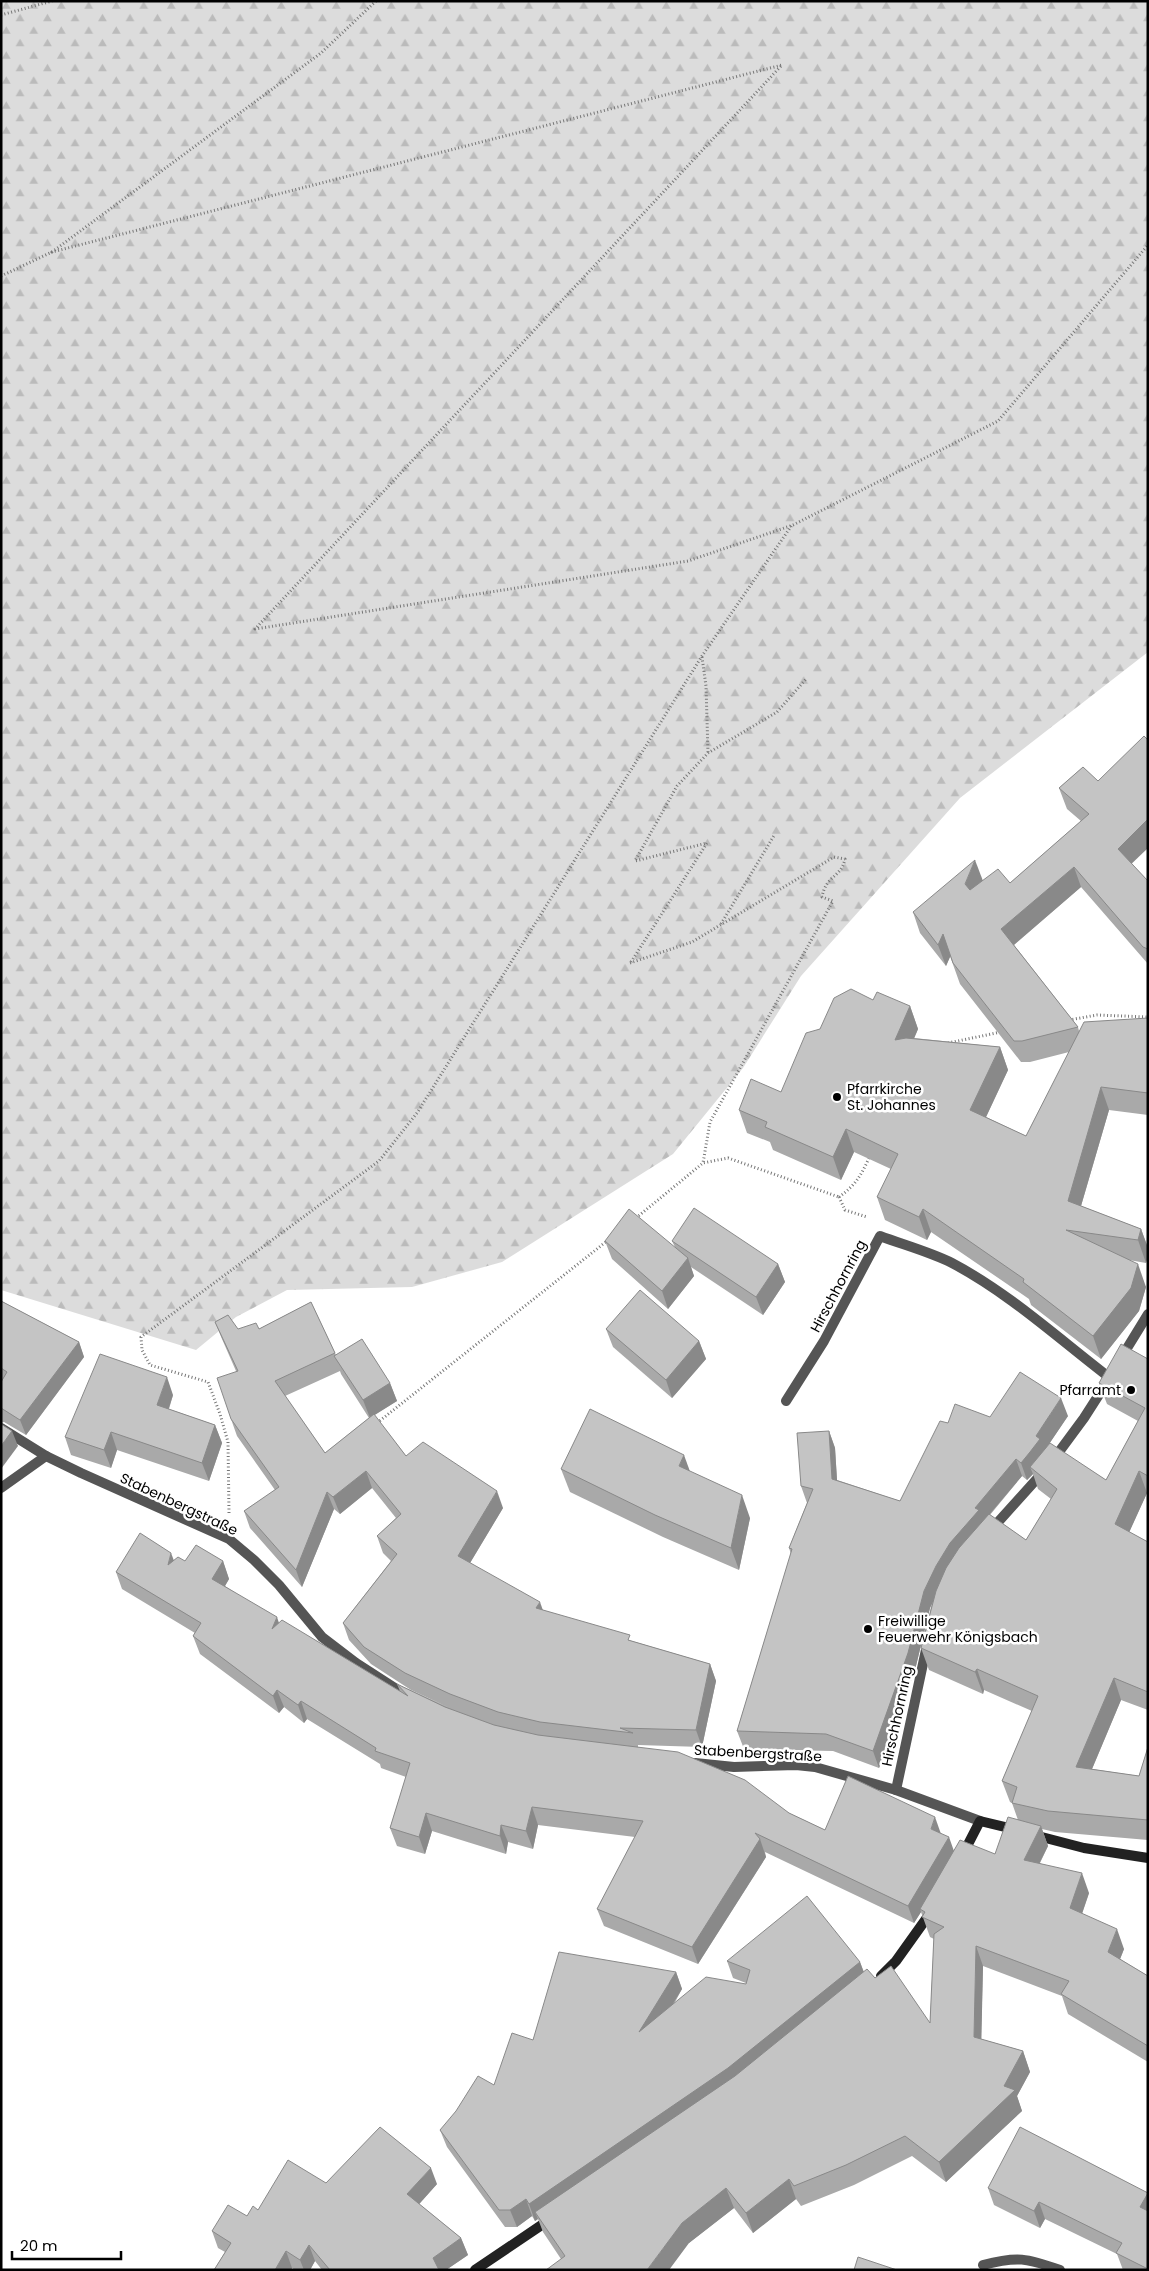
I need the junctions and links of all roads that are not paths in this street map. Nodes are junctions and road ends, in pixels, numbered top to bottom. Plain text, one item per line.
1 (1148, 1314) edge
2 (1110, 1378) junction
3 (786, 1401) dead end
4 (1, 1428) edge
5 (46, 1456) junction
6 (1, 1488) edge
7 (983, 1539) edge
8 (930, 1633) edge
9 (416, 1700) edge
10 (688, 1763) edge
11 (896, 1790) junction
12 (980, 1821) junction
13 (1148, 1858) edge
14 (958, 1864) edge
15 (940, 1899) edge
16 (871, 1984) edge
17 (561, 2211) edge
18 (983, 2265) dead end
19 (475, 2270) edge
20 (1060, 2270) edge

1 - 2 street
2 - 3 street, Hirschhornring
2 - 7 street
4 - 5 street, Stabenbergstraße
5 - 6 street
5 - 9 street, Stabenbergstraße
8 - 11 street, Hirschhornring
10 - 11 street, Stabenbergstraße
11 - 12 street, Stabenbergstraße
12 - 13 street
12 - 14 street
15 - 16 street
17 - 19 street
18 - 20 street

